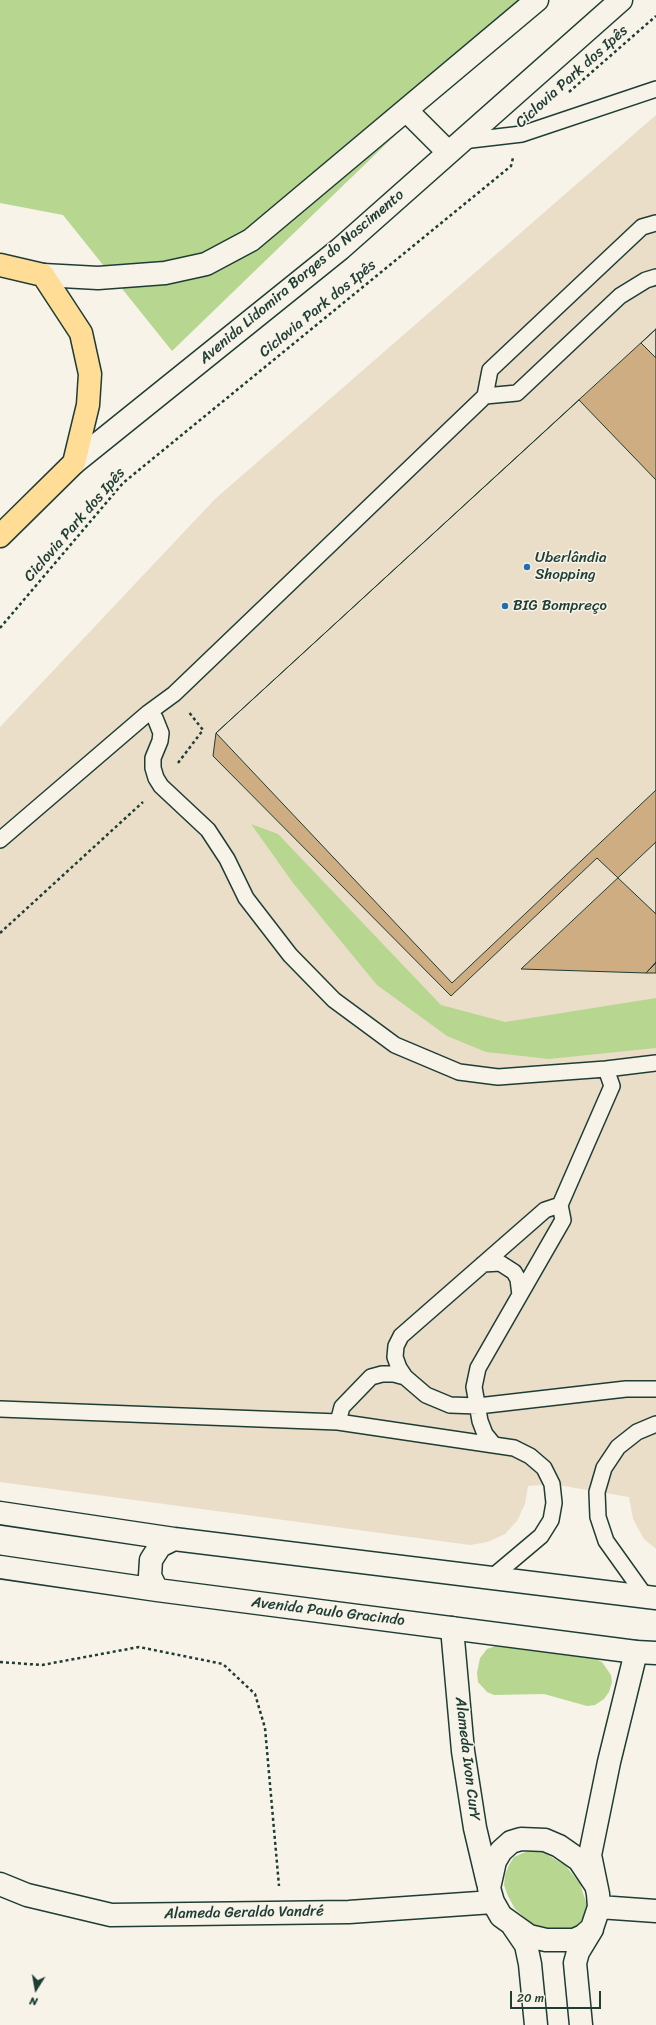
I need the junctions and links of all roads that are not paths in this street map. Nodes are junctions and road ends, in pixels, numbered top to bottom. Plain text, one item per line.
1 (537, 0) edge
2 (621, 0) edge
3 (656, 89) edge
4 (406, 110) junction
5 (455, 146) junction
6 (656, 223) edge
7 (0, 265) edge
8 (43, 275) junction
9 (656, 277) edge
10 (485, 396) junction
11 (74, 463) junction
12 (0, 536) edge
13 (148, 713) junction
14 (0, 840) edge
15 (656, 1063) edge
16 (606, 1069) junction
17 (560, 1205) junction
18 (483, 1264) junction
19 (520, 1295) junction
20 (405, 1377) junction
21 (656, 1389) edge
22 (478, 1406) junction
23 (0, 1409) edge
24 (338, 1422) junction
25 (656, 1424) edge
26 (494, 1445) junction
27 (0, 1513) edge
28 (174, 1539) junction
29 (0, 1567) edge
30 (490, 1579) junction
31 (157, 1590) junction
32 (651, 1597) edge
33 (452, 1628) junction
34 (646, 1653) edge
35 (0, 1884) edge
36 (595, 1884) junction
37 (491, 1895) junction
38 (656, 1911) edge
39 (595, 1917) junction
40 (513, 1926) junction
41 (536, 2025) edge
42 (580, 2025) edge

1 - 4 street
2 - 5 street, Avenida Lidomira Borges do Nascimento
3 - 5 lane
4 - 5 street
4 - 8 street
5 - 11 street, Avenida Lidomira Borges do Nascimento
6 - 10 lane
7 - 8 main road
8 - 11 main road
9 - 10 lane
10 - 13 lane
11 - 12 main road, Avenida Lidomira Borges do Nascimento
13 - 14 lane
13 - 16 lane
15 - 16 lane
16 - 17 lane
17 - 18 lane
17 - 19 lane
18 - 19 lane
18 - 20 lane
19 - 22 lane
20 - 22 lane
20 - 24 lane
21 - 22 lane
22 - 26 lane
23 - 24 lane
24 - 26 lane
25 - 32 lane
26 - 30 lane
27 - 28 street
28 - 30 street
28 - 31 street
29 - 31 street, Avenida Paulo Gracindo
30 - 32 street
31 - 33 street, Avenida Paulo Gracindo
33 - 34 street, Avenida Paulo Gracindo
33 - 37 street, Alameda Ivon CurY
34 - 36 street
35 - 37 street, Alameda Geraldo Vandré
36 - 37 street
36 - 39 street
37 - 40 street
38 - 39 street
39 - 40 street
39 - 42 street
40 - 41 street

